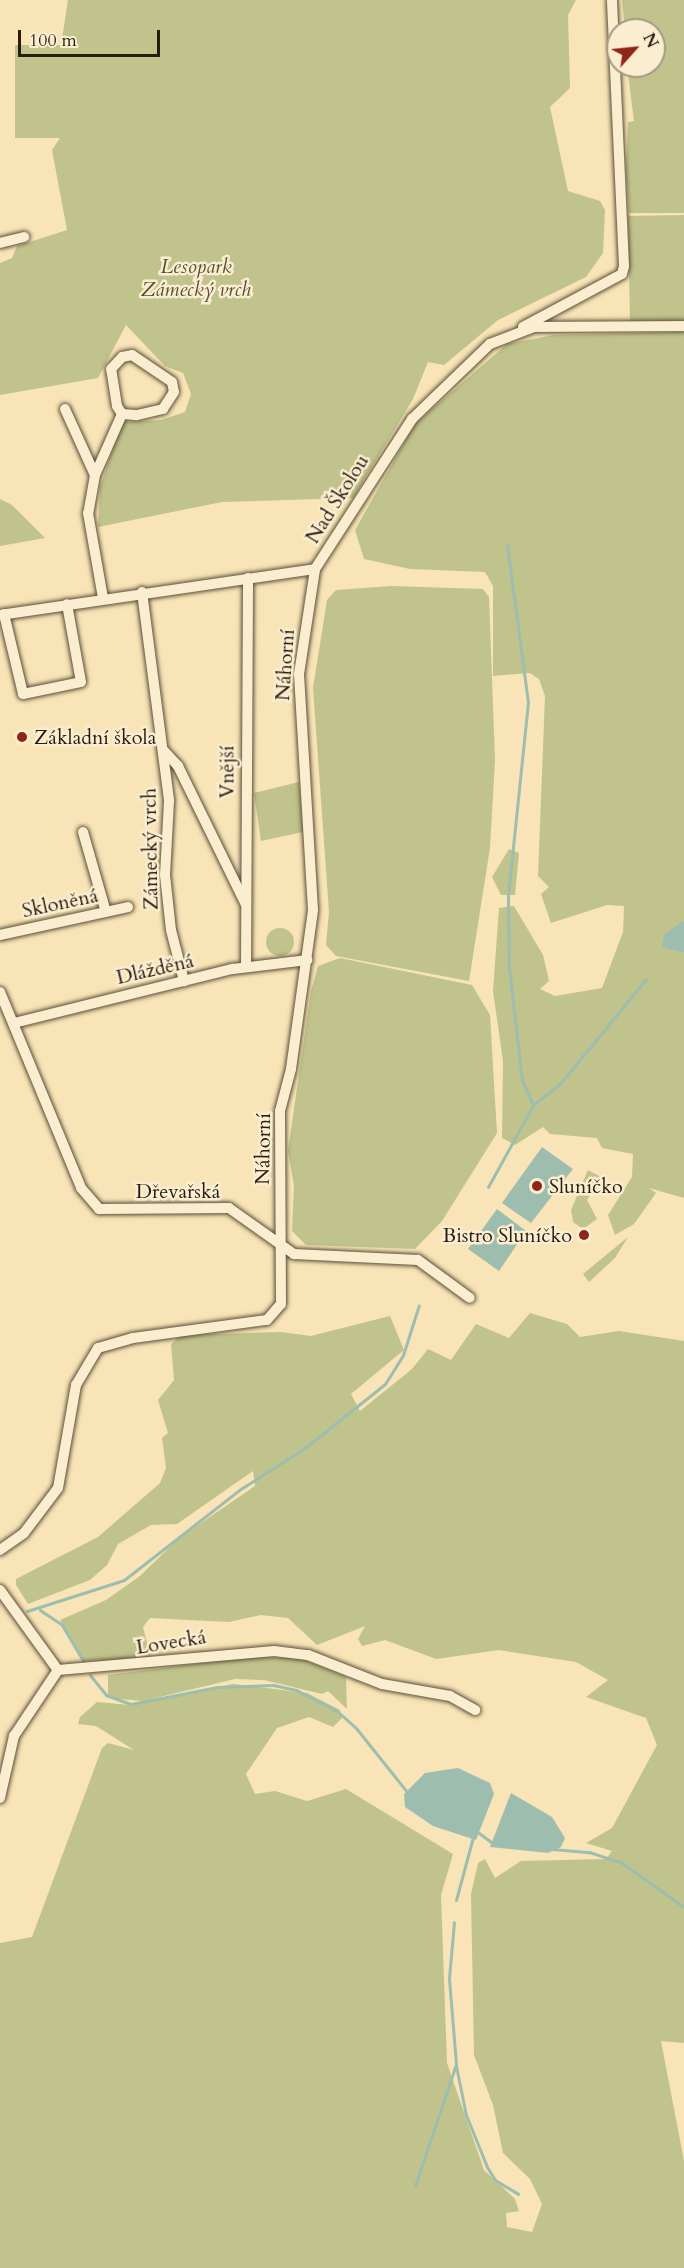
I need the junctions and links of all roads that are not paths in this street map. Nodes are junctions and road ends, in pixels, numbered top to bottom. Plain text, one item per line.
1 (612, 0) edge
2 (24, 237) dead end
3 (0, 243) edge
4 (684, 327) edge
5 (520, 329) junction
6 (65, 409) dead end
7 (122, 414) junction
8 (95, 475) junction
9 (315, 569) junction
10 (248, 578) junction
11 (142, 592) junction
12 (103, 598) junction
13 (67, 604) junction
14 (2, 615) edge
15 (164, 751) junction
16 (83, 832) dead end
17 (247, 906) junction
18 (128, 907) dead end
19 (106, 912) junction
20 (0, 935) edge
21 (307, 960) junction
22 (246, 967) junction
23 (184, 981) junction
24 (0, 992) edge
25 (14, 1023) junction
26 (281, 1247) junction
27 (470, 1298) dead end
28 (0, 1550) edge
29 (0, 1590) edge
30 (58, 1670) junction
31 (475, 1710) dead end
32 (0, 1798) edge

1 - 5 street, Nad Školou
2 - 3 street
4 - 5 street, Nad Školou
5 - 9 street, Nad Školou
6 - 8 street
7 - 7 street
7 - 8 street
8 - 12 street
9 - 10 street, Nad Školou
9 - 21 street, Náhorní
10 - 11 street, Nad Školou
10 - 17 street, Vnější
11 - 12 street, Nad Školou
11 - 15 street, Zámecký vrch
12 - 13 street, Nad Školou
13 - 14 street, Nad Školou
13 - 14 street
15 - 17 street, Zámecký vrch
15 - 23 street, Zámecký vrch
16 - 19 street
17 - 22 street, Vnější
18 - 19 street, Skloněná
19 - 20 street, Skloněná
21 - 22 street, Dlážděná
21 - 26 street, Náhorní
22 - 23 street, Dlážděná
23 - 25 street, Dlážděná
24 - 25 street, Dřevařská
25 - 26 street, Dřevařská
26 - 27 street, Dřevařská
26 - 28 street, Náhorní
29 - 30 street
30 - 31 street, Lovecká
30 - 32 street

